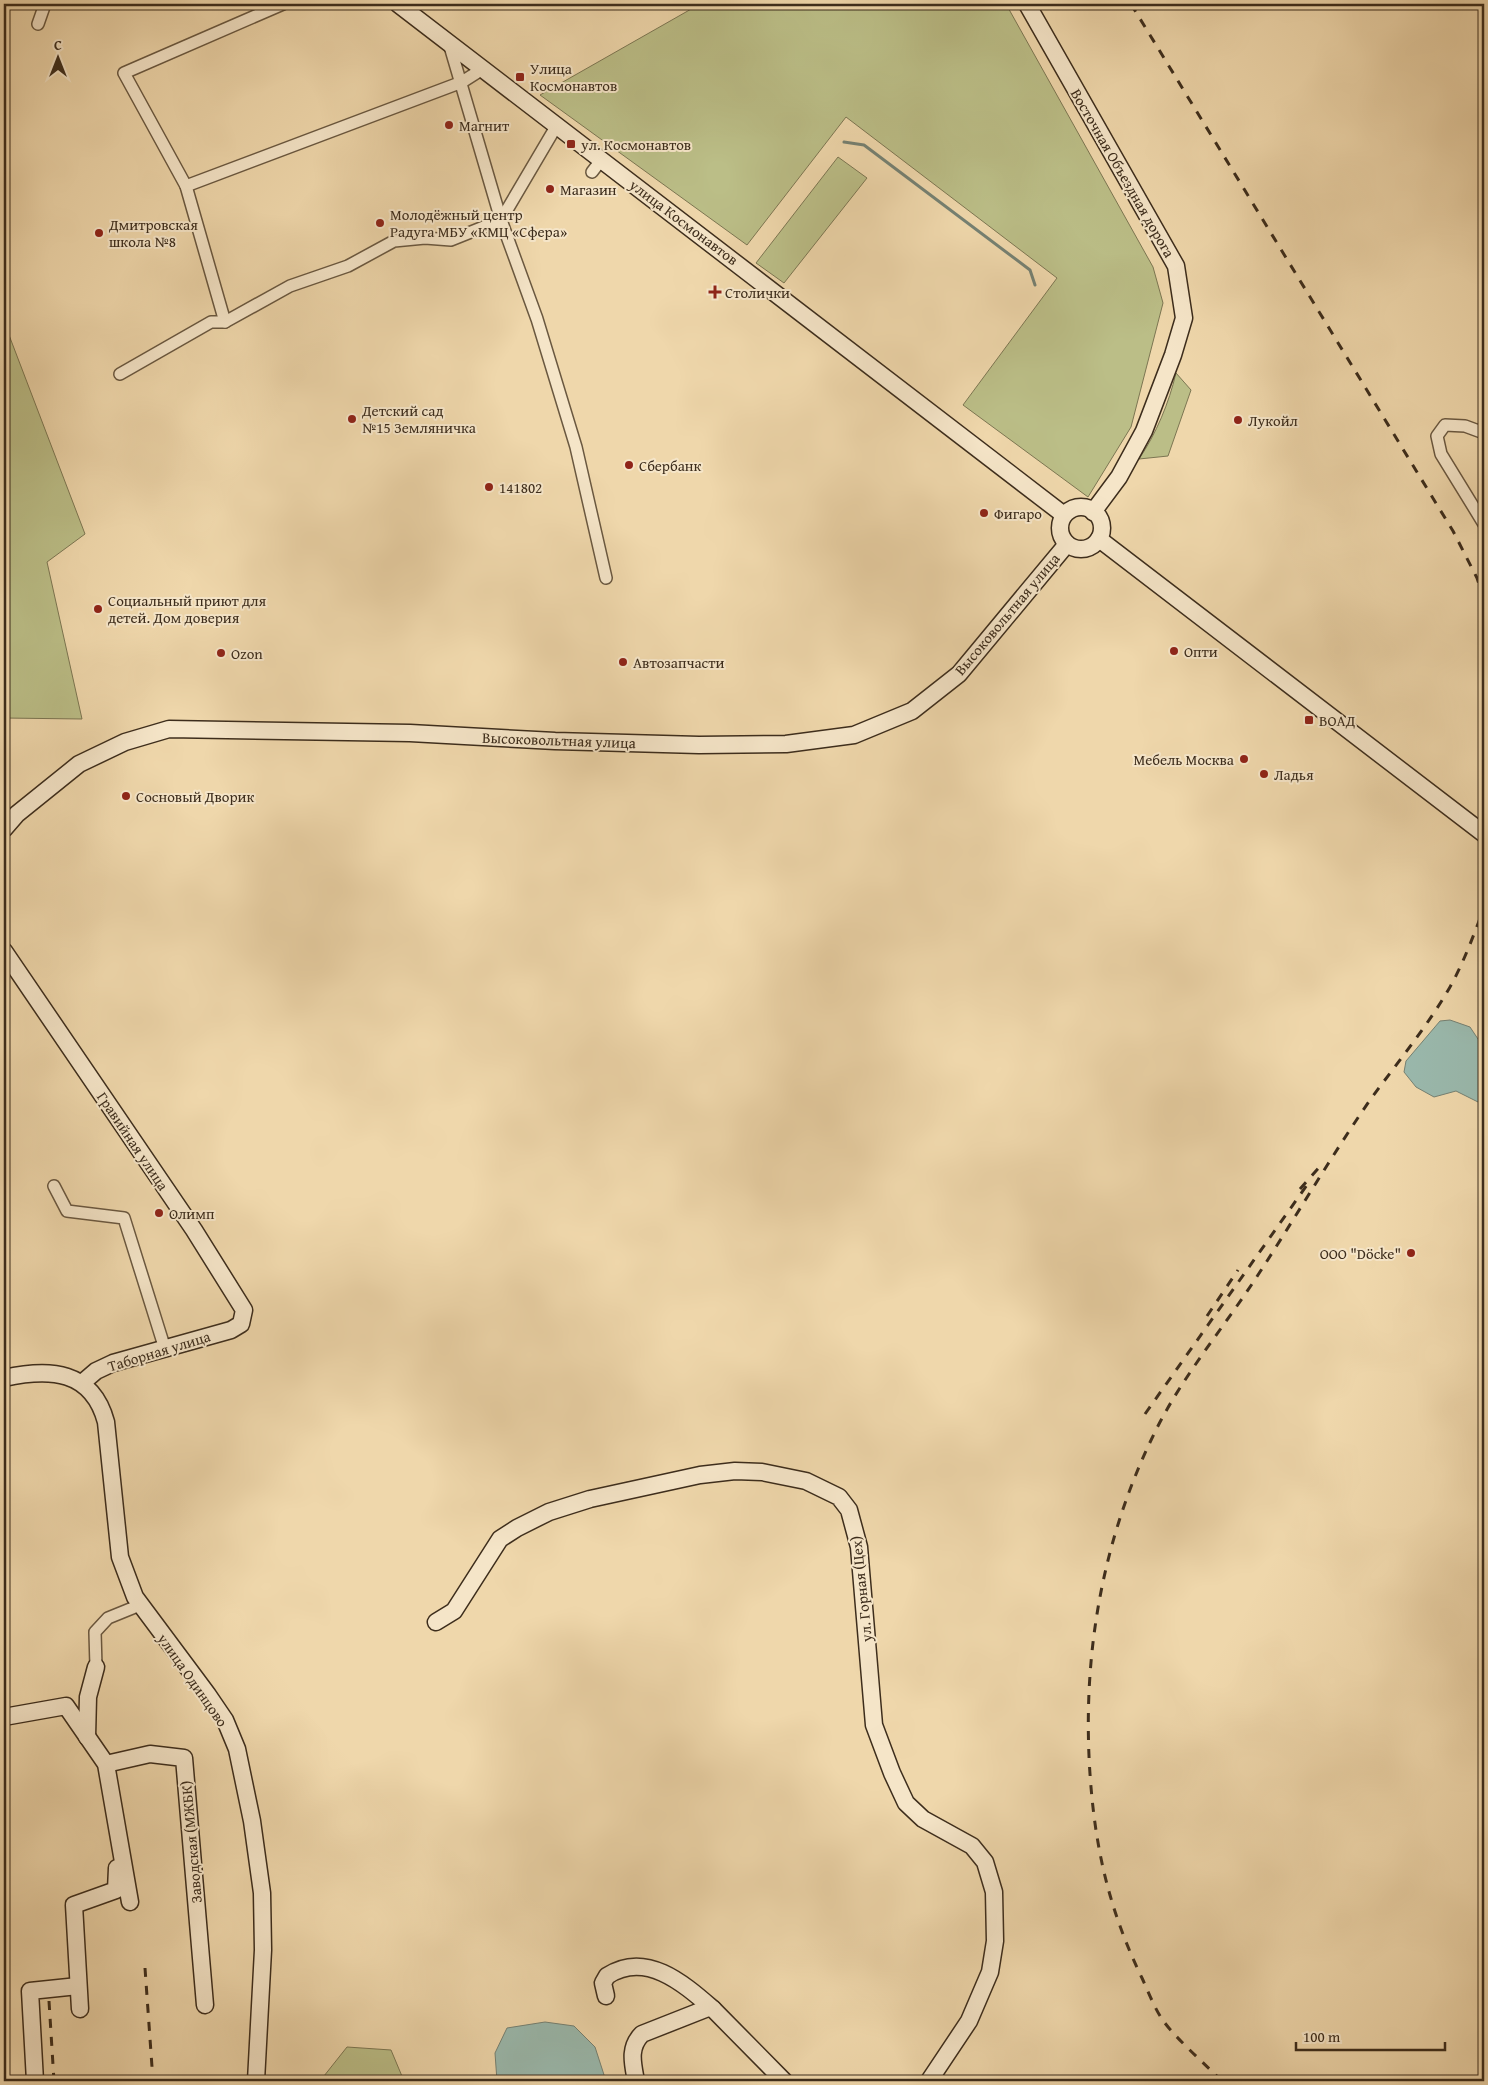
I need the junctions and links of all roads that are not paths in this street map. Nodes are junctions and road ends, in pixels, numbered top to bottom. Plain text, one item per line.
1 (45, 4) edge
2 (282, 4) edge
3 (398, 4) edge
4 (1027, 4) edge
5 (38, 24) dead end
6 (450, 43) junction
7 (484, 68) junction
8 (462, 82) junction
9 (558, 125) junction
10 (602, 159) junction
11 (592, 172) dead end
12 (186, 186) junction
13 (502, 220) junction
14 (225, 322) junction
15 (120, 374) dead end
16 (1484, 433) edge
17 (1093, 512) junction
18 (1064, 515) junction
19 (1484, 524) edge
20 (1099, 539) junction
21 (1067, 544) junction
22 (606, 578) dead end
23 (4, 829) edge
24 (1484, 834) edge
25 (4, 951) edge
26 (54, 1186) dead end
27 (231, 1330) joint
28 (165, 1349) junction
29 (4, 1378) edge
30 (82, 1383) junction
31 (140, 1605) junction
32 (436, 1622) dead end
33 (96, 1667) joint
34 (4, 1717) edge
35 (87, 1737) junction
36 (106, 1764) junction
37 (118, 1833) junction
38 (130, 1902) dead end
39 (78, 1986) junction
40 (606, 1996) dead end
41 (205, 2005) dead end
42 (713, 2008) junction
43 (80, 2009) dead end
44 (35, 2081) edge
45 (256, 2081) edge
46 (636, 2081) edge
47 (784, 2081) edge
48 (929, 2081) edge

1 - 5 street
2 - 12 street
3 - 6 street, улица Космонавтов
4 - 17 street, Восточная Объездная дорога
6 - 7 street, улица Космонавтов
6 - 8 street
7 - 8 street
7 - 9 street, улица Космонавтов
8 - 12 street
8 - 13 street
9 - 10 street, улица Космонавтов
9 - 13 street
10 - 11 street
10 - 18 street, улица Космонавтов
12 - 14 street
13 - 14 street
13 - 22 street
14 - 15 street
16 - 19 street
17 - 18 street
17 - 20 street
18 - 21 street
20 - 21 street
20 - 24 street
21 - 23 street, Высоковольтная улица
25 - 27 street, Гравийная улица
26 - 28 street
27 - 28 street, Таборная улица
28 - 30 street, Таборная улица
29 - 30 street
30 - 31 street, улица Одинцово
31 - 33 street
31 - 45 street, улица Одинцово
32 - 48 street, ул. Горная (Цех)
33 - 35 street
34 - 35 street
35 - 36 street
36 - 37 street
36 - 41 street, Заводская (МЖБК)
37 - 38 street
37 - 39 street
39 - 43 street
39 - 44 street
40 - 42 street
42 - 46 street
42 - 47 street

